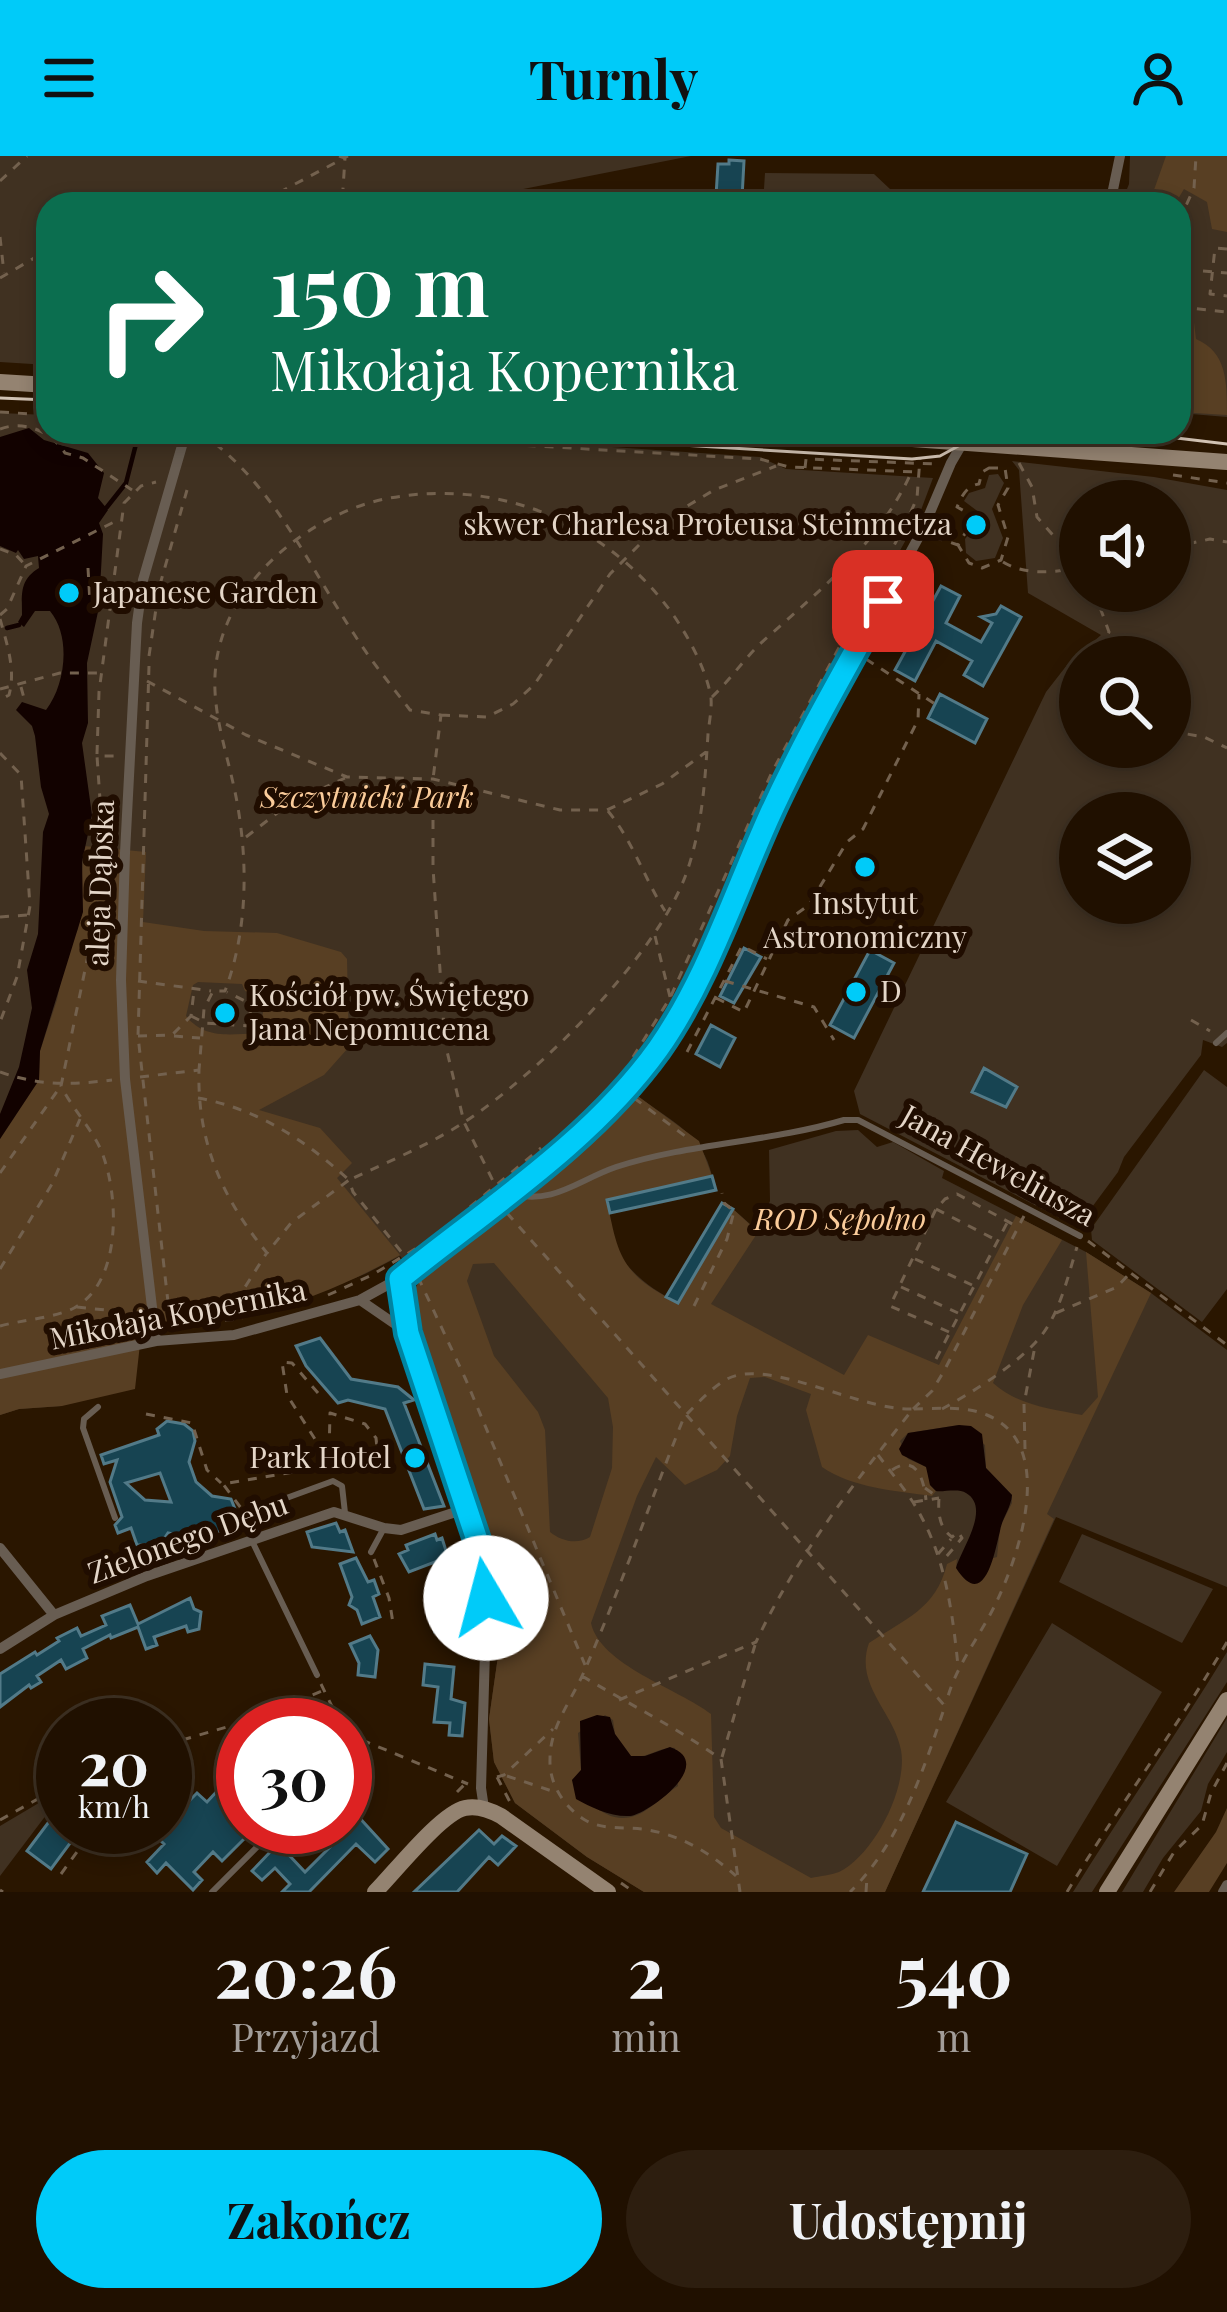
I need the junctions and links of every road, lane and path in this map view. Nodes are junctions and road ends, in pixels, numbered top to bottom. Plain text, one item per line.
1 (27, 156) edge
2 (1120, 156) edge
3 (1196, 156) edge
4 (344, 157) edge
5 (0, 181) edge
6 (280, 192) edge
7 (343, 192) edge
8 (1112, 192) edge
9 (1191, 194) edge
10 (0, 237) edge
11 (1227, 248) edge
12 (36, 257) edge
13 (1203, 271) dead end
14 (1213, 272) junction
15 (1227, 273) edge
16 (2, 276) edge
17 (1210, 294) junction
18 (1227, 296) edge
19 (1191, 308) edge
20 (1208, 310) junction
21 (1227, 312) edge
22 (0, 382) edge
23 (36, 384) edge
24 (0, 412) edge
25 (36, 414) edge
26 (0, 429) edge
27 (36, 429) edge
28 (61, 444) edge
29 (183, 444) edge
30 (217, 444) edge
31 (498, 444) edge
32 (962, 444) edge
33 (1046, 444) edge
34 (920, 447) dead end
35 (1018, 459) dead end
36 (1227, 462) edge
37 (778, 465) junction
38 (912, 468) junction
39 (920, 468) junction
40 (1160, 473) dead end
41 (167, 479) dead end
42 (1227, 483) edge
43 (132, 490) junction
44 (187, 490) dead end
45 (122, 519) junction
46 (921, 532) junction
47 (298, 539) junction
48 (1227, 542) edge
49 (1059, 543) edge
50 (1191, 543) edge
51 (958, 545) junction
52 (0, 549) edge
53 (624, 558) junction
54 (1001, 560) junction
55 (26, 566) junction
56 (88, 568) dead end
57 (1059, 568) edge
58 (10, 601) junction
59 (16, 604) dead end
60 (110, 604) junction
61 (0, 617) edge
62 (855, 652) junction
63 (99, 673) junction
64 (133, 679) junction
65 (148, 681) junction
66 (21, 685) junction
67 (12, 687) junction
68 (0, 689) edge
69 (919, 694) junction
70 (711, 698) junction
71 (0, 700) edge
72 (25, 702) dead end
73 (935, 704) dead end
74 (441, 715) junction
75 (215, 718) junction
76 (1191, 735) edge
77 (1227, 748) edge
78 (707, 751) junction
79 (0, 753) edge
80 (97, 754) dead end
81 (129, 756) junction
82 (346, 777) junction
83 (434, 779) junction
84 (607, 810) junction
85 (242, 840) junction
86 (665, 911) junction
87 (29, 916) junction
88 (0, 917) edge
89 (654, 933) junction
90 (90, 959) junction
91 (768, 960) junction
92 (122, 974) junction
93 (141, 980) dead end
94 (724, 980) junction
95 (194, 989) junction
96 (755, 989) junction
97 (213, 991) junction
98 (225, 991) junction
99 (670, 998) junction
100 (716, 998) junction
101 (193, 1006) junction
102 (206, 1010) junction
103 (191, 1016) junction
104 (1191, 1020) dead end
105 (0, 1022) edge
106 (205, 1023) junction
107 (172, 1035) junction
108 (138, 1036) junction
109 (203, 1038) junction
110 (1222, 1038) edge
111 (834, 1040) dead end
112 (687, 1052) dead end
113 (626, 1066) dead end
114 (199, 1070) junction
115 (0, 1072) edge
116 (140, 1076) junction
117 (125, 1078) junction
118 (61, 1086) junction
119 (624, 1089) junction
120 (198, 1098) junction
121 (80, 1119) junction
122 (464, 1122) junction
123 (546, 1143) dead end
124 (702, 1150) junction
125 (0, 1173) edge
126 (349, 1180) junction
127 (497, 1186) junction
128 (722, 1193) dead end
129 (512, 1194) junction
130 (499, 1203) junction
131 (468, 1209) dead end
132 (935, 1209) junction
133 (1028, 1209) junction
134 (1008, 1221) junction
135 (1018, 1226) junction
136 (1080, 1236) junction
137 (998, 1240) junction
138 (422, 1244) dead end
139 (267, 1253) junction
140 (404, 1256) junction
141 (913, 1258) junction
142 (413, 1268) junction
143 (0, 1269) edge
144 (1130, 1273) junction
145 (400, 1279) junction
146 (899, 1286) junction
147 (974, 1286) junction
148 (329, 1295) dead end
149 (360, 1300) junction
150 (694, 1306) dead end
151 (76, 1307) junction
152 (959, 1313) junction
153 (1054, 1314) junction
154 (244, 1318) dead end
155 (224, 1320) junction
156 (0, 1325) edge
157 (950, 1332) junction
158 (408, 1333) junction
159 (155, 1335) junction
160 (1036, 1342) junction
161 (1227, 1345) edge
162 (936, 1359) dead end
163 (0, 1375) edge
164 (318, 1393) dead end
165 (98, 1407) dead end
166 (913, 1409) junction
167 (942, 1409) junction
168 (146, 1414) dead end
169 (684, 1417) junction
170 (1025, 1451) junction
171 (877, 1453) junction
172 (326, 1457) junction
173 (890, 1472) junction
174 (223, 1484) junction
175 (925, 1488) junction
176 (939, 1498) junction
177 (281, 1500) dead end
178 (926, 1500) junction
179 (913, 1503) junction
180 (468, 1508) junction
181 (939, 1510) junction
182 (346, 1513) junction
183 (115, 1518) dead end
184 (923, 1519) junction
185 (963, 1523) dead end
186 (384, 1528) junction
187 (944, 1529) junction
188 (958, 1532) junction
189 (952, 1537) junction
190 (931, 1538) junction
191 (253, 1543) junction
192 (0, 1548) edge
193 (807, 1551) junction
194 (371, 1552) joint
195 (936, 1554) junction
196 (187, 1556) dead end
197 (939, 1563) junction
198 (54, 1615) junction
199 (394, 1623) dead end
200 (756, 1642) junction
201 (1227, 1642) edge
202 (0, 1649) edge
203 (586, 1667) junction
204 (958, 1671) junction
205 (317, 1675) joint
206 (582, 1676) junction
207 (324, 1690) junction
208 (305, 1698) edge
209 (328, 1698) edge
210 (619, 1700) junction
211 (1227, 1700) edge
212 (945, 1706) junction
213 (554, 1728) junction
214 (372, 1744) edge
215 (721, 1759) junction
216 (1227, 1763) edge
217 (504, 1775) junction
218 (497, 1777) dead end
219 (481, 1789) junction
220 (557, 1792) junction
221 (36, 1800) edge
222 (484, 1808) junction
223 (0, 1820) edge
224 (75, 1854) edge
225 (250, 1854) edge
226 (61, 1874) dead end
227 (867, 1875) junction
228 (736, 1876) junction
229 (212, 1892) edge
230 (375, 1892) edge
231 (608, 1892) edge
232 (740, 1892) edge
233 (850, 1892) edge
234 (866, 1892) edge
235 (1066, 1892) edge
236 (1107, 1892) edge
237 (1150, 1892) edge

1 - 5 path
2 - 8 street
3 - 9 path
4 - 6 path
4 - 7 path
10 - 16 path
11 - 14 path
12 - 16 path
13 - 14 path
14 - 15 path
14 - 17 path
17 - 18 path
17 - 20 path
19 - 20 path
20 - 21 path
22 - 23 main road
24 - 25 path
26 - 27 path
28 - 43 path
29 - 64 street, aleja Dąbska
30 - 47 path
31 - 37 path
32 - 46 street, Mikołaja Kopernika
33 - 36 main road
34 - 39 path
35 - 49 path
37 - 38 path
37 - 53 path
38 - 39 path
38 - 70 path
39 - 99 path
40 - 42 path
41 - 43 path
43 - 45 path
44 - 65 path
45 - 55 path
45 - 60 path
46 - 51 path
46 - 62 street, Mikołaja Kopernika
47 - 53 path
47 - 74 path
47 - 75 path
48 - 50 path
51 - 54 path
51 - 54 path
52 - 55 path
53 - 70 path
53 - 74 path
54 - 57 path
55 - 58 path
56 - 60 path
58 - 59 path
58 - 61 path
60 - 63 path
61 - 67 path
62 - 69 path
62 - 119 street, Mikołaja Kopernika
63 - 66 path
63 - 80 path
64 - 65 path
64 - 81 street, aleja Dąbska
65 - 75 path
65 - 108 path
66 - 67 path
66 - 72 path
67 - 68 path
67 - 71 path
69 - 73 path
69 - 91 path
70 - 78 path
74 - 83 path
75 - 82 path
75 - 85 path
76 - 77 path
78 - 84 path
78 - 86 path
79 - 87 path
81 - 90 path
81 - 92 street, aleja Dąbska
82 - 83 path
82 - 85 path
83 - 84 path
83 - 122 path
84 - 86 path
85 - 98 path
86 - 89 path
87 - 88 path
87 - 105 path
89 - 99 path
89 - 122 path
90 - 92 path
90 - 118 path
91 - 94 path
91 - 96 path
92 - 117 street, aleja Dąbska
93 - 95 path
94 - 96 path
94 - 100 path
95 - 97 path
95 - 101 path
96 - 100 path
96 - 111 path
97 - 98 path
97 - 102 path
98 - 106 path
99 - 113 path
100 - 112 path
101 - 102 path
101 - 103 path
102 - 106 path
103 - 106 path
103 - 107 path
104 - 110 path
106 - 109 path
107 - 108 path
107 - 109 path
108 - 116 path
109 - 114 path
114 - 116 path
114 - 120 path
115 - 118 path
116 - 117 path
116 - 155 path
117 - 118 path
117 - 159 street, aleja Dąbska
118 - 121 path
118 - 125 path
119 - 124 path
119 - 129 street, Mikołaja Kopernika
120 - 126 path
120 - 139 path
121 - 143 path
121 - 151 path
122 - 126 path
122 - 127 path
123 - 127 path
124 - 129 lane, Jana Heweliusza
124 - 133 lane, Jana Heweliusza
126 - 139 path
126 - 140 path
127 - 130 path
127 - 131 path
128 - 150 path
129 - 130 street, Mikołaja Kopernika
130 - 142 street, Mikołaja Kopernika
130 - 169 path
132 - 134 path
132 - 137 path
132 - 141 path
133 - 135 path
133 - 136 lane, Jana Heweliusza
134 - 135 path
134 - 137 path
135 - 166 path
136 - 144 path, Jana Heweliusza
136 - 153 path
137 - 147 path
138 - 140 path
139 - 155 path
140 - 142 path
140 - 148 path
141 - 146 path
141 - 147 path
142 - 145 street, Mikołaja Kopernika
142 - 203 path
144 - 153 path
144 - 161 path, Jana Heweliusza
145 - 149 street, Mikołaja Kopernika
145 - 158 street
146 - 152 path
146 - 157 path
147 - 152 path
149 - 158 street
149 - 159 street, Mikołaja Kopernika
151 - 156 path
151 - 159 path
152 - 157 path
153 - 160 path
154 - 155 path
157 - 162 path
158 - 180 street
159 - 163 street, Mikołaja Kopernika
160 - 167 path
160 - 170 path
164 - 172 path
165 - 183 lane
166 - 167 path
166 - 169 path
166 - 171 path
167 - 170 path
168 - 174 path
169 - 193 path
169 - 203 path
170 - 204 path
171 - 173 path
171 - 193 path
172 - 172 path
172 - 174 path
173 - 175 path
173 - 179 path
174 - 196 path
175 - 176 path
175 - 178 path
176 - 178 path
176 - 181 path
177 - 182 lane
178 - 179 path
179 - 184 path
180 - 186 street
180 - 219 street
181 - 184 path
181 - 187 path
182 - 186 street
182 - 191 street, Zielonego Dębu
184 - 190 path
185 - 188 path
186 - 194 lane
187 - 189 path
187 - 190 path
188 - 189 path
188 - 197 path
189 - 195 path
190 - 195 path
191 - 198 street, Zielonego Dębu
191 - 205 lane
192 - 198 street
193 - 200 path
193 - 212 path
194 - 199 path
195 - 197 path
197 - 204 path
198 - 202 street, Zielonego Dębu
200 - 210 path
200 - 215 path
201 - 235 path
203 - 206 path
204 - 212 path
205 - 207 path
206 - 210 path
206 - 213 path
207 - 208 path
207 - 209 path
210 - 215 path
211 - 236 main road
212 - 227 path
213 - 217 path
213 - 220 path
214 - 219 path
215 - 228 path
216 - 237 path
217 - 218 path
217 - 220 path
219 - 222 street
220 - 228 path
221 - 223 path
222 - 230 main road
222 - 231 main road
224 - 226 path
225 - 229 lane
227 - 233 path
227 - 234 path
228 - 232 path

